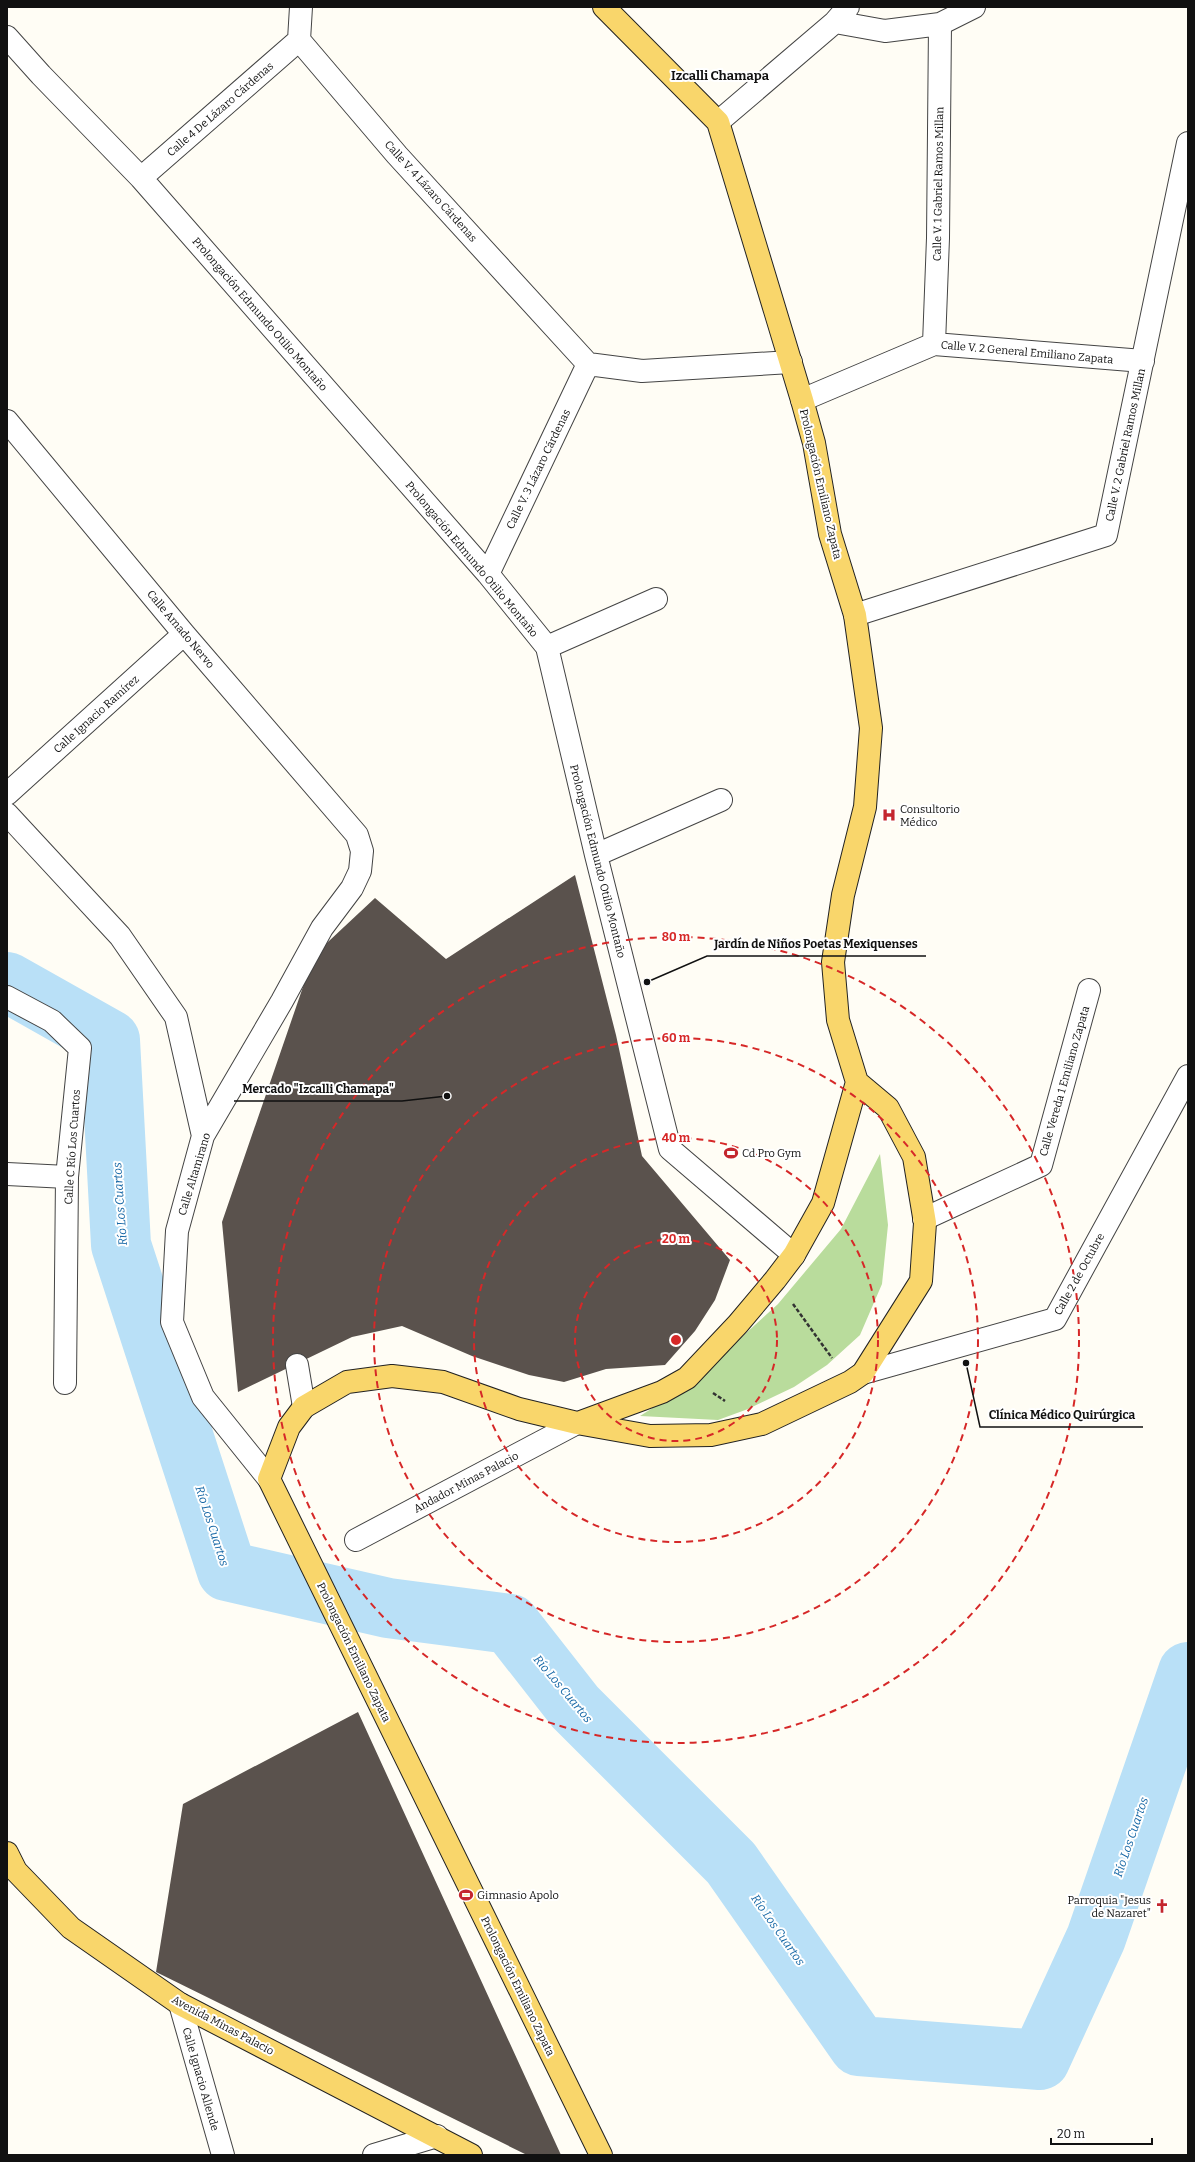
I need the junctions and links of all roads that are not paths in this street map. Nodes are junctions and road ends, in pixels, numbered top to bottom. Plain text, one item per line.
1 (301, 7) edge
2 (604, 7) edge
3 (974, 7) edge
4 (841, 14) edge
5 (940, 24) junction
6 (7, 37) edge
7 (299, 40) junction
8 (718, 122) junction
9 (1188, 142) edge
10 (141, 178) junction
11 (934, 344) junction
12 (1143, 361) junction
13 (791, 362) junction
14 (588, 364) junction
15 (802, 400) junction
16 (7, 421) edge
17 (488, 574) junction
18 (656, 599) dead end
19 (855, 615) junction
20 (184, 634) junction
21 (547, 647) junction
22 (7, 794) edge
23 (721, 800) dead end
24 (7, 814) edge
25 (357, 835) joint
26 (596, 855) junction
27 (1089, 990) dead end
28 (7, 997) edge
29 (1188, 1076) edge
30 (857, 1082) junction
31 (203, 1136) junction
32 (7, 1174) edge
33 (67, 1177) junction
34 (924, 1218) junction
35 (794, 1255) junction
36 (297, 1365) dead end
37 (857, 1378) junction
38 (65, 1384) dead end
39 (304, 1407) junction
40 (577, 1423) junction
41 (269, 1478) junction
42 (356, 1540) dead end
43 (7, 1853) edge
44 (180, 2004) junction
45 (437, 2136) junction
46 (223, 2155) edge
47 (374, 2155) edge
48 (471, 2155) edge
49 (602, 2155) edge

1 - 7 street
2 - 8 main road, Prolongación Emiliano Zapata
3 - 5 street
4 - 5 street
4 - 8 street
5 - 11 street, Calle V. 1 Gabriel Ramos Millan
6 - 10 street, Prolongación Edmundo Otilio Montaño
7 - 10 street, Calle 4 De Lázaro Cárdenas
7 - 14 street, Calle V. 4 Lázaro Cárdenas
8 - 13 main road, Prolongación Emiliano Zapata
9 - 12 street, Calle V. 2 Gabriel Ramos Millan
10 - 17 street, Prolongación Edmundo Otilio Montaño
11 - 12 street, Calle V. 2 General Emiliano Zapata
11 - 15 street, Calle V. 2 General Emiliano Zapata
12 - 19 street, Calle V. 2 Gabriel Ramos Millan
13 - 14 street
13 - 15 main road, Prolongación Emiliano Zapata
14 - 17 street, Calle V. 3 Lázaro Cárdenas
15 - 19 main road, Prolongación Emiliano Zapata
16 - 20 street, Calle Amado Nervo
17 - 21 street, Prolongación Edmundo Otilio Montaño
18 - 21 street
19 - 30 main road, Prolongación Emiliano Zapata
20 - 22 street, Calle Ignacio Ramírez
20 - 25 street, Calle Amado Nervo
21 - 26 street, Prolongación Edmundo Otilio Montaño
23 - 26 street
24 - 31 street
25 - 31 street, Calle Altamirano
26 - 35 street, Prolongación Edmundo Otilio Montaño
27 - 34 street, Calle Vereda 1 Emiliano Zapata
28 - 33 street, Calle C Río Los Cuartos
29 - 37 street, Calle 2 de Octubre
30 - 34 main road
30 - 35 main road
31 - 41 street, Calle Altamirano
32 - 33 street
33 - 38 street, Calle C Río Los Cuartos
34 - 37 main road
35 - 40 main road
36 - 39 street
37 - 40 main road
39 - 40 main road
39 - 41 main road
40 - 42 street, Andador Minas Palacio
41 - 49 main road, Prolongación Emiliano Zapata
43 - 44 main road, Avenida Minas Palacio
44 - 45 main road, Avenida Minas Palacio
44 - 46 street, Calle Ignacio Allende
45 - 47 street
45 - 48 main road, Avenida Minas Palacio

